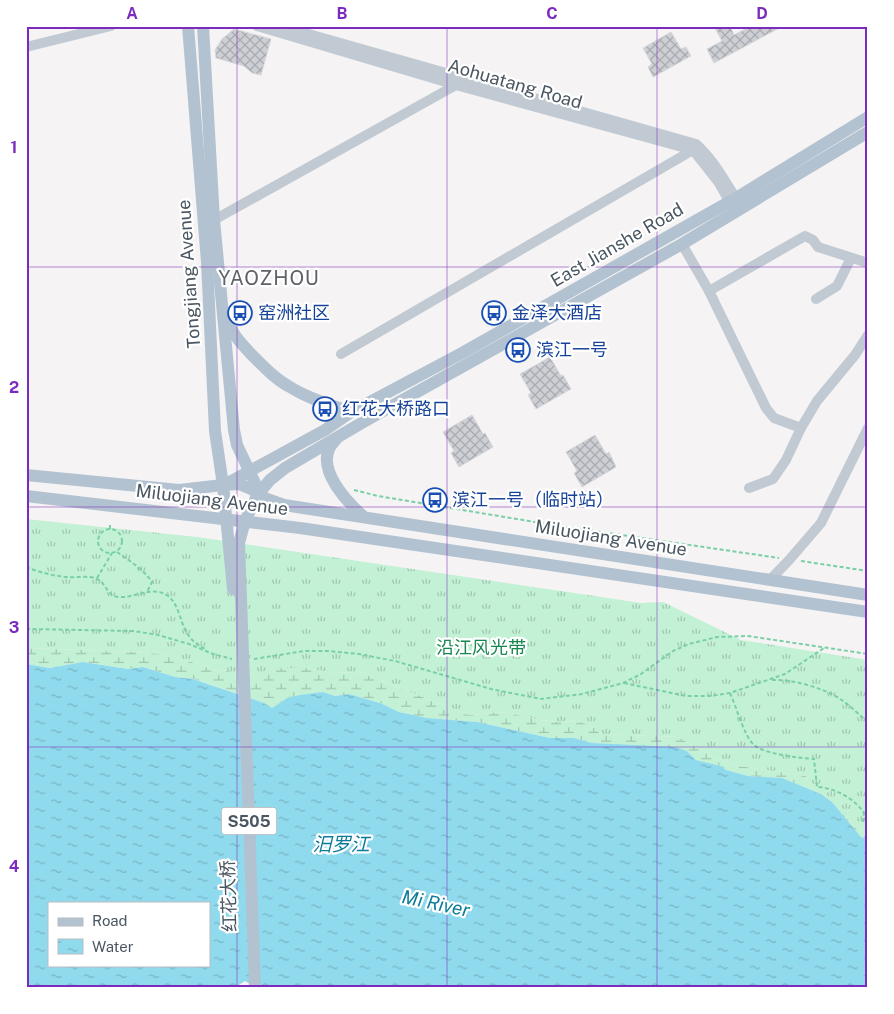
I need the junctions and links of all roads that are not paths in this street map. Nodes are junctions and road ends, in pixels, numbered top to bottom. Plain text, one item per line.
1 (82, 26) edge
2 (111, 26) edge
3 (188, 26) edge
4 (203, 26) edge
5 (257, 26) edge
6 (281, 26) edge
7 (26, 41) edge
8 (26, 47) edge
9 (456, 85) junction
10 (868, 117) edge
11 (868, 132) edge
12 (693, 150) junction
13 (736, 205) junction
14 (209, 220) junction
15 (682, 244) junction
16 (851, 258) junction
17 (868, 264) edge
18 (709, 290) junction
19 (816, 299) dead end
20 (222, 308) junction
21 (868, 335) edge
22 (341, 354) dead end
23 (351, 412) junction
24 (801, 428) junction
25 (868, 428) edge
26 (338, 437) junction
27 (248, 471) junction
28 (26, 475) edge
29 (223, 484) junction
30 (749, 488) dead end
31 (258, 494) junction
32 (26, 496) edge
33 (364, 517) junction
34 (225, 519) junction
35 (245, 521) junction
36 (770, 580) junction
37 (868, 595) edge
38 (868, 612) edge
39 (243, 656) junction
40 (249, 988) edge
41 (255, 988) edge

1 - 7 street
2 - 8 street
3 - 14 main road, Tongjiang Avenue
4 - 14 main road, Tongjiang Avenue
5 - 9 street, Aohuatang Road
6 - 13 street
9 - 12 street, Aohuatang Road
9 - 14 street
10 - 13 main road, East Jianshe Road
11 - 13 main road, East Jianshe Road
12 - 13 street
12 - 22 street
13 - 15 main road, East Jianshe Road
13 - 23 main road, East Jianshe Road
14 - 20 main road, Tongjiang Avenue
14 - 29 main road, Tongjiang Avenue
15 - 18 street
15 - 26 main road, East Jianshe Road
16 - 17 street
16 - 18 street
16 - 19 street
18 - 24 street
20 - 23 main road
20 - 27 main road, Tongjiang Avenue
21 - 24 street
23 - 27 main road, East Jianshe Road
24 - 30 street
25 - 36 street
26 - 31 main road, East Jianshe Road
26 - 33 main road
27 - 29 main road, East Jianshe Road
27 - 31 main road, Tongjiang Avenue
28 - 29 main road, Miluojiang Avenue
29 - 31 main road, Miluojiang Avenue
29 - 34 main road, Tongjiang Avenue / S505
31 - 33 main road, Miluojiang Avenue
31 - 35 main road, East Jianshe Road
32 - 34 main road, Miluojiang Avenue
33 - 36 main road, Miluojiang Avenue
34 - 35 main road, Miluojiang Avenue
34 - 39 main road, S505
35 - 38 main road, Miluojiang Avenue
35 - 39 main road, S505
36 - 37 main road, Miluojiang Avenue
39 - 40 main road, 红花大桥 / S505, bridge
39 - 41 main road, S505, bridge

